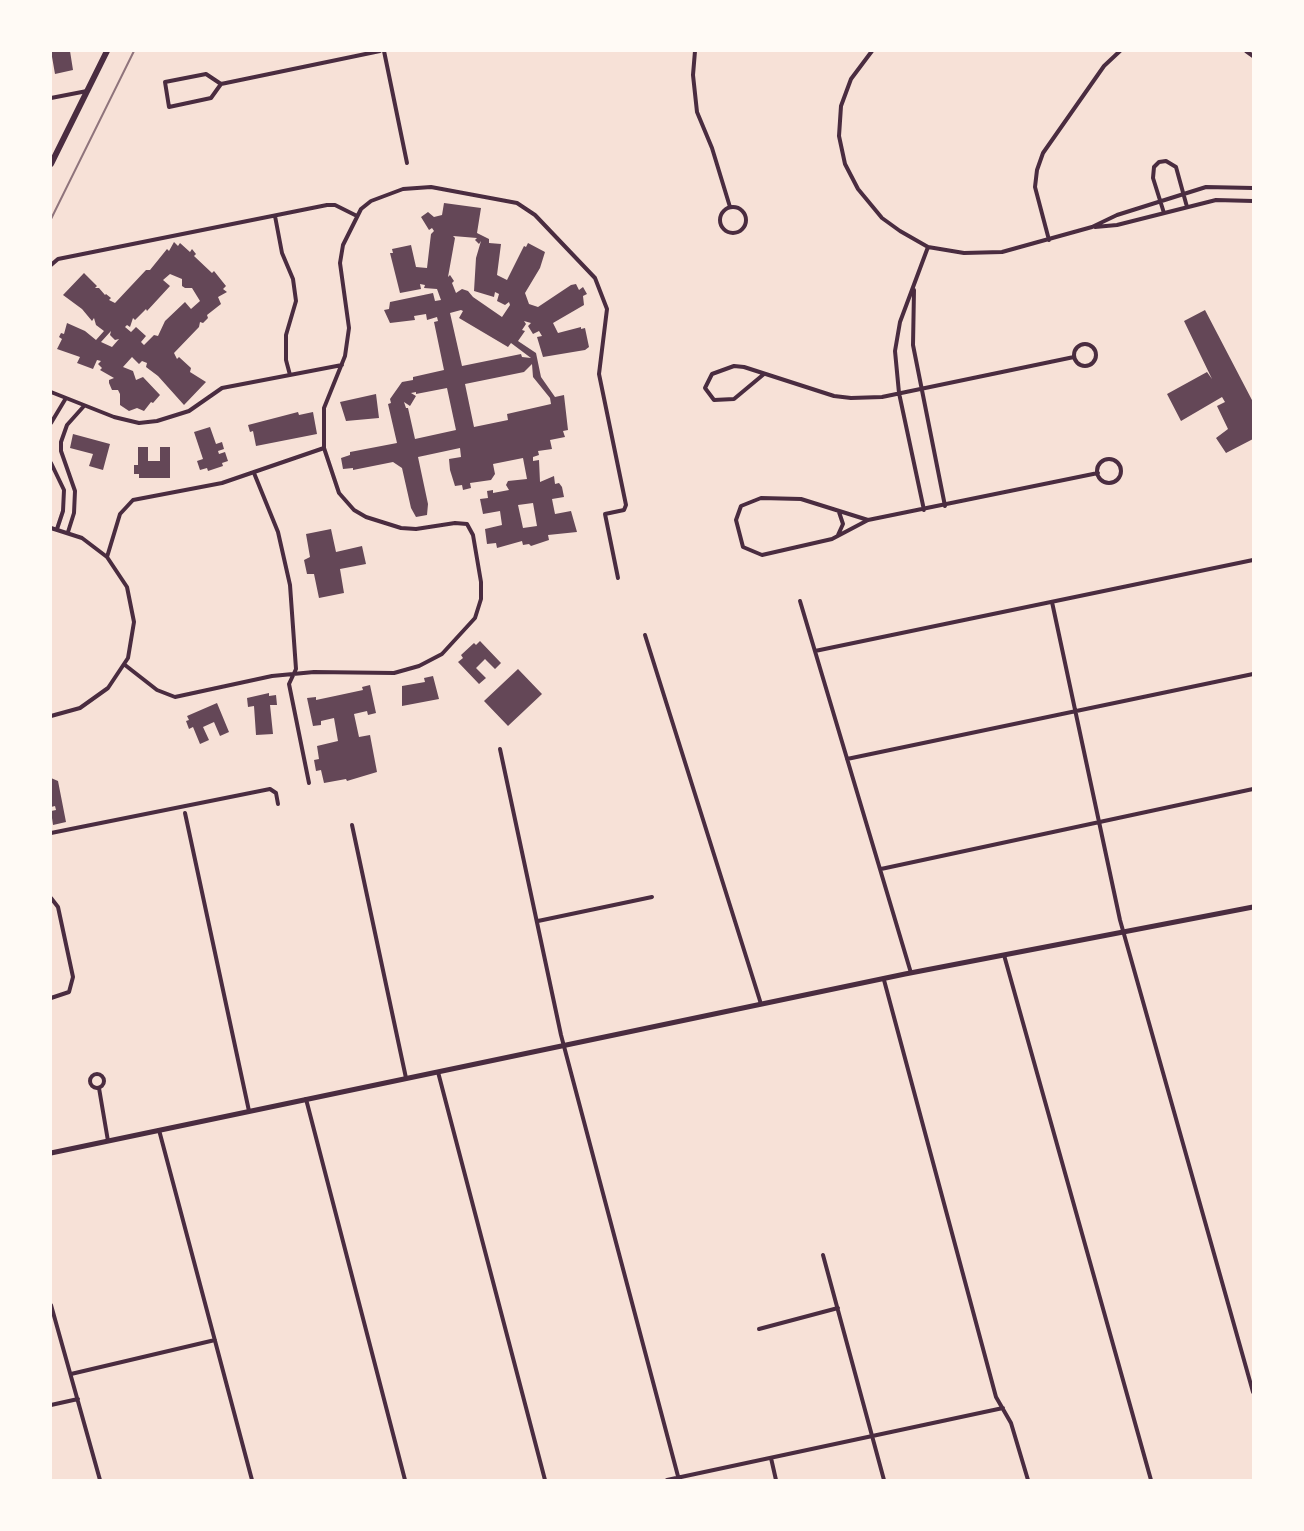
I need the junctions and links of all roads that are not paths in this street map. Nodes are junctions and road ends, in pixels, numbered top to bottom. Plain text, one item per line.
1 (107, 51) edge
2 (382, 51) edge
3 (695, 51) edge
4 (862, 51) edge
5 (872, 51) edge
6 (1120, 51) edge
7 (1246, 51) edge
8 (867, 55) junction
9 (1253, 56) edge
10 (221, 84) junction
11 (87, 91) junction
12 (51, 98) edge
13 (407, 163) dead end
14 (51, 164) edge
15 (1253, 188) edge
16 (1184, 194) junction
17 (1161, 201) junction
18 (1253, 201) edge
19 (730, 207) junction
20 (1187, 207) junction
21 (1164, 213) junction
22 (275, 216) junction
23 (357, 216) junction
24 (1092, 227) junction
25 (1049, 240) junction
26 (928, 247) junction
27 (51, 265) edge
28 (914, 287) junction
29 (1074, 357) junction
30 (342, 365) junction
31 (764, 374) junction
32 (290, 375) junction
33 (920, 388) junction
34 (51, 392) edge
35 (899, 393) junction
36 (66, 398) junction
37 (84, 406) junction
38 (51, 423) edge
39 (324, 448) junction
40 (51, 463) edge
41 (254, 473) junction
42 (1098, 473) junction
43 (945, 506) junction
44 (924, 510) junction
45 (839, 512) junction
46 (868, 520) junction
47 (51, 528) edge
48 (57, 529) junction
49 (68, 532) junction
50 (838, 536) junction
51 (107, 556) junction
52 (1253, 560) edge
53 (618, 578) dead end
54 (800, 601) dead end
55 (1052, 602) junction
56 (645, 635) dead end
57 (815, 651) junction
58 (125, 665) junction
59 (293, 674) junction
60 (1253, 674) edge
61 (1076, 711) junction
62 (51, 716) edge
63 (500, 749) dead end
64 (848, 759) junction
65 (309, 783) dead end
66 (1253, 789) edge
67 (278, 804) dead end
68 (185, 813) dead end
69 (1099, 821) junction
70 (352, 825) dead end
71 (51, 833) edge
72 (881, 869) junction
73 (652, 897) dead end
74 (51, 898) edge
75 (1253, 907) edge
76 (538, 921) junction
77 (1123, 931) junction
78 (1004, 956) junction
79 (911, 973) junction
80 (884, 980) junction
81 (51, 998) edge
82 (761, 1005) junction
83 (565, 1045) junction
84 (438, 1072) junction
85 (406, 1078) junction
86 (99, 1088) dead end
87 (306, 1099) junction
88 (249, 1111) junction
89 (159, 1130) junction
90 (108, 1141) junction
91 (51, 1153) edge
92 (823, 1254) dead end
93 (51, 1305) edge
94 (838, 1308) junction
95 (759, 1329) dead end
96 (215, 1340) junction
97 (71, 1374) junction
98 (1253, 1392) edge
99 (78, 1399) junction
100 (51, 1405) edge
101 (1003, 1408) junction
102 (872, 1435) junction
103 (771, 1458) junction
104 (679, 1479) edge
105 (100, 1480) edge
106 (252, 1480) edge
107 (405, 1480) edge
108 (545, 1480) edge
109 (667, 1480) edge
110 (776, 1480) edge
111 (884, 1480) edge
112 (1028, 1480) edge
113 (1151, 1480) edge

1 - 11 main road
2 - 10 street
2 - 13 street
3 - 19 street
4 - 8 street
5 - 8 street
6 - 25 street
7 - 9 street
8 - 26 street
10 - 10 street
11 - 12 street
11 - 14 main road
15 - 16 street
16 - 17 street
16 - 17 street
16 - 20 street
17 - 21 street
17 - 24 street
18 - 20 street
19 - 19 street
20 - 21 street
21 - 24 street
22 - 23 street
22 - 27 street
22 - 32 street
23 - 30 street
23 - 53 street
24 - 25 street
25 - 26 street
26 - 28 street
28 - 33 street
28 - 35 street
29 - 29 street
29 - 33 street
30 - 32 street
30 - 39 street
31 - 31 street
31 - 35 street
32 - 37 street
33 - 35 street
33 - 43 street
34 - 36 street
35 - 44 street
36 - 37 street
36 - 38 street
37 - 49 street
39 - 41 street
39 - 59 street
40 - 48 street
41 - 51 street
41 - 59 street
42 - 42 street
42 - 43 street
43 - 44 street
44 - 46 street
45 - 46 street
45 - 50 street
45 - 50 street
46 - 50 street
47 - 48 street
48 - 49 street
49 - 51 street
51 - 58 street
52 - 55 street
54 - 57 street
55 - 57 street
55 - 61 street
56 - 82 street
57 - 64 street
58 - 59 street
58 - 62 street
59 - 65 street
60 - 61 street
61 - 64 street
61 - 69 street
63 - 76 street
64 - 72 street
66 - 69 street
67 - 71 street
68 - 88 street
69 - 72 street
69 - 77 street
70 - 85 street
72 - 79 street
73 - 76 street
74 - 81 street
75 - 77 main road
76 - 83 street
77 - 78 main road
77 - 98 street
78 - 79 main road
78 - 113 street
79 - 80 main road
80 - 82 main road
80 - 101 street
82 - 83 main road
83 - 84 main road
83 - 104 street
84 - 85 main road
84 - 108 street
85 - 87 main road
86 - 90 street
87 - 88 main road
87 - 107 street
88 - 89 main road
89 - 90 main road
89 - 96 street
90 - 91 main road
92 - 94 street
93 - 97 street
94 - 95 street
94 - 102 street
96 - 97 street
96 - 106 street
97 - 99 street
99 - 100 street
99 - 105 street
101 - 102 street
101 - 112 street
102 - 103 street
102 - 111 street
103 - 104 street
103 - 110 street
104 - 109 street

